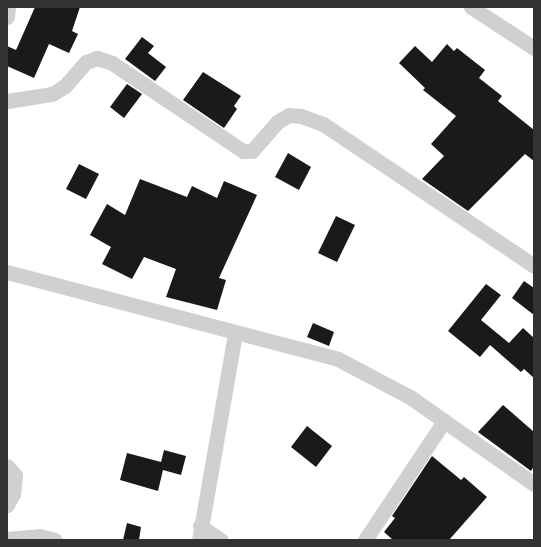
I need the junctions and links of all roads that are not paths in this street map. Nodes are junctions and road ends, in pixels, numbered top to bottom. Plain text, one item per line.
1 (8, 7) edge
2 (471, 7) edge
3 (7, 17) edge
4 (534, 48) edge
5 (7, 101) edge
6 (534, 266) edge
7 (7, 272) edge
8 (234, 333) junction
9 (444, 421) junction
10 (7, 466) edge
11 (534, 484) edge
12 (7, 505) edge
13 (199, 533) edge
14 (7, 540) edge
15 (55, 540) edge
16 (221, 540) edge
17 (365, 540) edge

1 - 3 street
2 - 4 street
5 - 6 street
7 - 8 street
8 - 9 street
8 - 13 street
9 - 11 street
9 - 17 street
10 - 12 street
13 - 16 street
14 - 15 street

